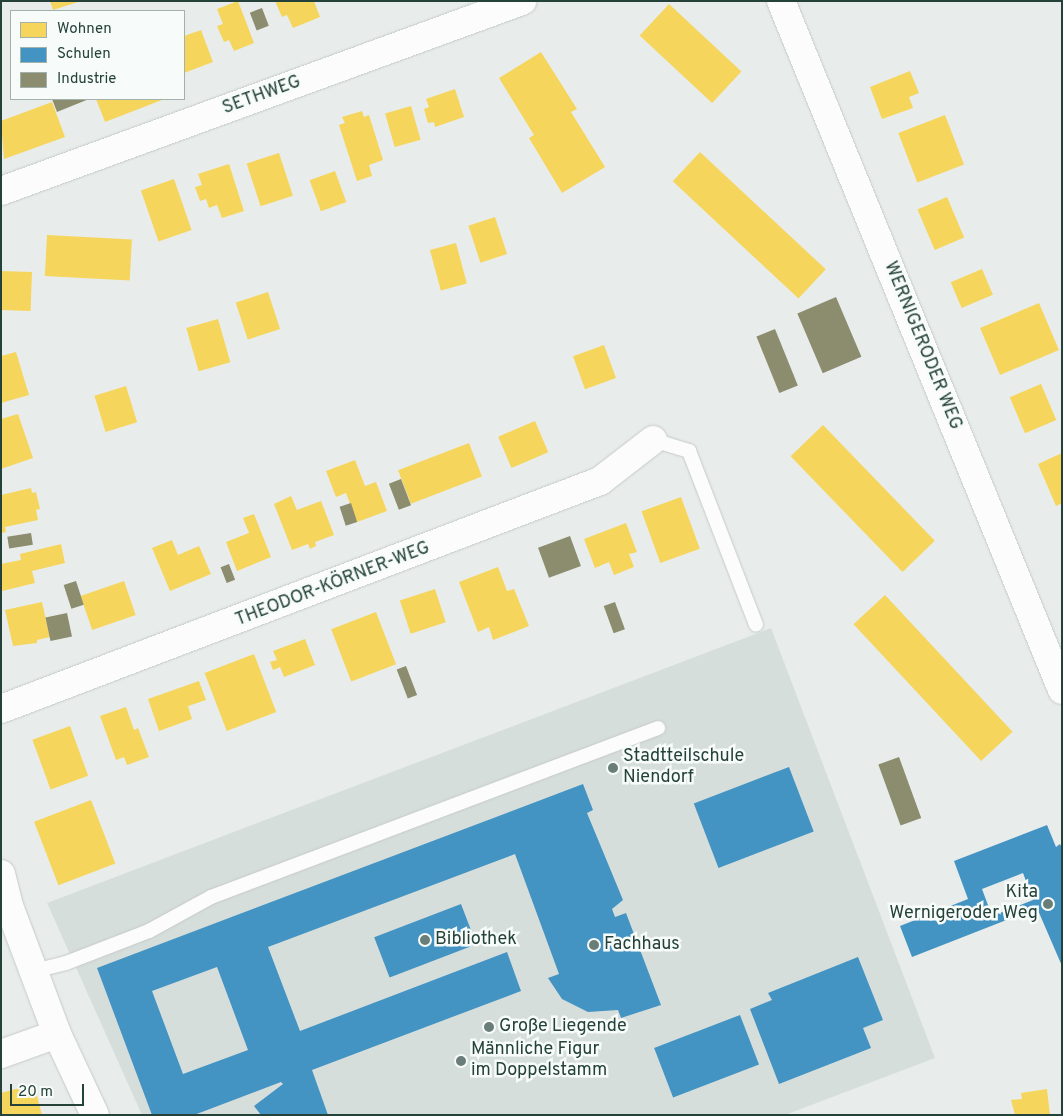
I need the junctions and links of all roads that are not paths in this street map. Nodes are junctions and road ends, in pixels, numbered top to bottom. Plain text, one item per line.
1 (522, 1) edge
2 (782, 1) edge
3 (1, 191) edge
4 (654, 440) joint
5 (756, 624) dead end
6 (1062, 690) edge
7 (1, 709) edge
8 (658, 728) dead end
9 (1, 874) edge
10 (34, 971) junction
11 (57, 1034) junction
12 (1, 1054) edge
13 (95, 1115) edge

1 - 3 street, SETHWEG
2 - 6 street, WERNIGERODER WEG
4 - 5 lane
4 - 7 street, THEODOR-KÖRNER-WEG
8 - 10 lane
9 - 10 street
10 - 11 street
11 - 12 street
11 - 13 street

